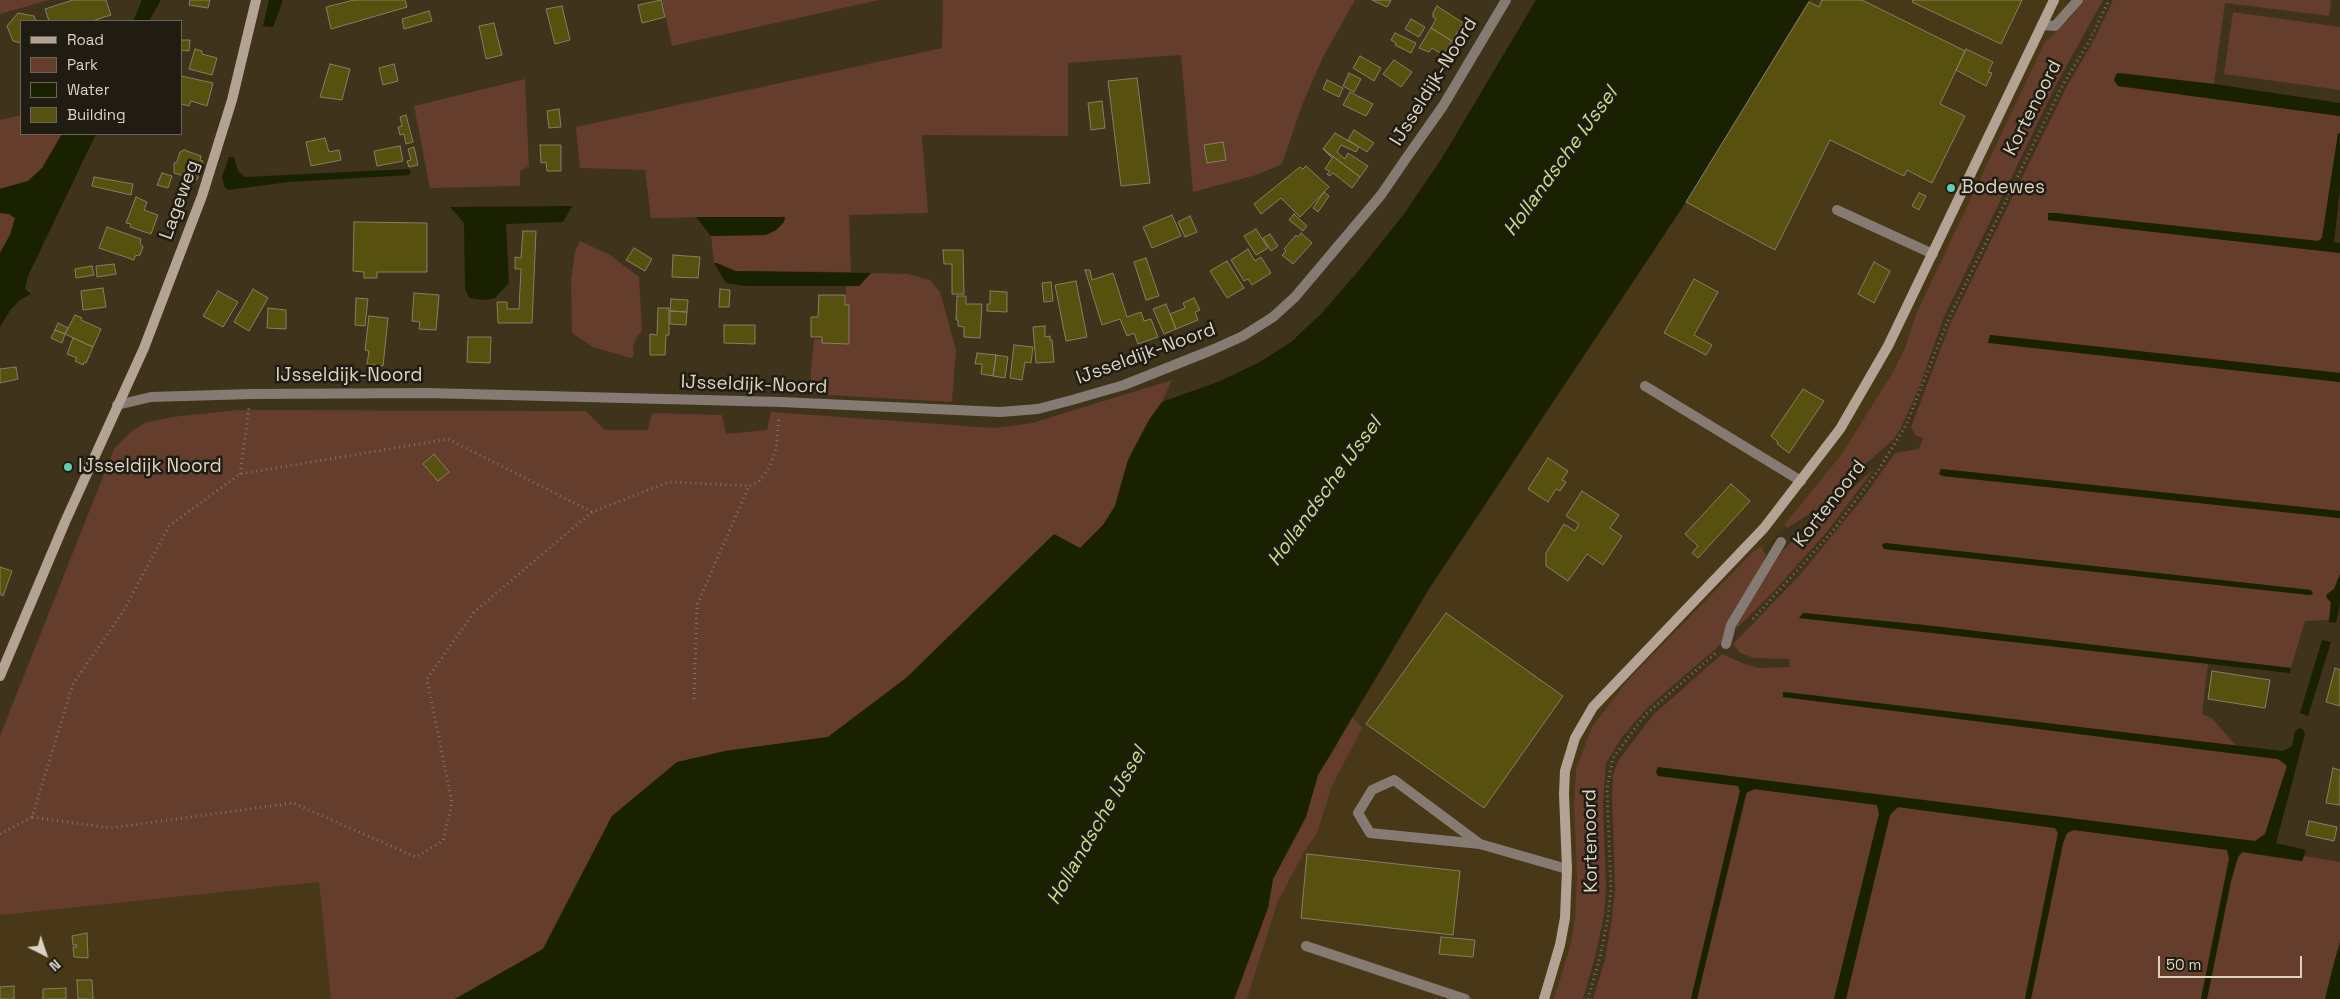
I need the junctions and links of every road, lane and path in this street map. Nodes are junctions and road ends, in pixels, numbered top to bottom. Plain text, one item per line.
1 (256, 0) edge
2 (1506, 0) edge
3 (2054, 0) edge
4 (2078, 0) edge
5 (2109, 0) edge
6 (2042, 25) junction
7 (1837, 210) dead end
8 (1932, 254) junction
9 (1645, 386) dead end
10 (251, 394) junction
11 (781, 402) junction
12 (117, 405) junction
13 (240, 474) junction
14 (1801, 481) junction
15 (749, 486) junction
16 (592, 512) junction
17 (1780, 542) dead end
18 (1750, 622) dead end
19 (1726, 644) joint
20 (0, 676) edge
21 (694, 699) dead end
22 (32, 817) junction
23 (0, 834) edge
24 (1480, 844) junction
25 (1567, 869) junction
26 (1306, 946) dead end
27 (1465, 999) edge
28 (1544, 999) edge
29 (1588, 999) edge

1 - 12 street, Lageweg
2 - 11 street, IJsseldijk-Noord
3 - 6 street, Kortenoord
4 - 6 street
5 - 18 path, Kortenoord
6 - 8 street, Kortenoord
7 - 8 street
8 - 14 street, Kortenoord
9 - 14 street
10 - 11 street, IJsseldijk-Noord
10 - 12 street, IJsseldijk-Noord
10 - 13 path
11 - 15 path
12 - 20 street
13 - 16 path
13 - 22 path
14 - 25 street, Kortenoord
15 - 16 path
15 - 21 path
16 - 22 path
17 - 19 street
19 - 29 path, Kortenoord
22 - 23 path
24 - 24 street
24 - 25 street
25 - 28 street, Kortenoord
26 - 27 street

